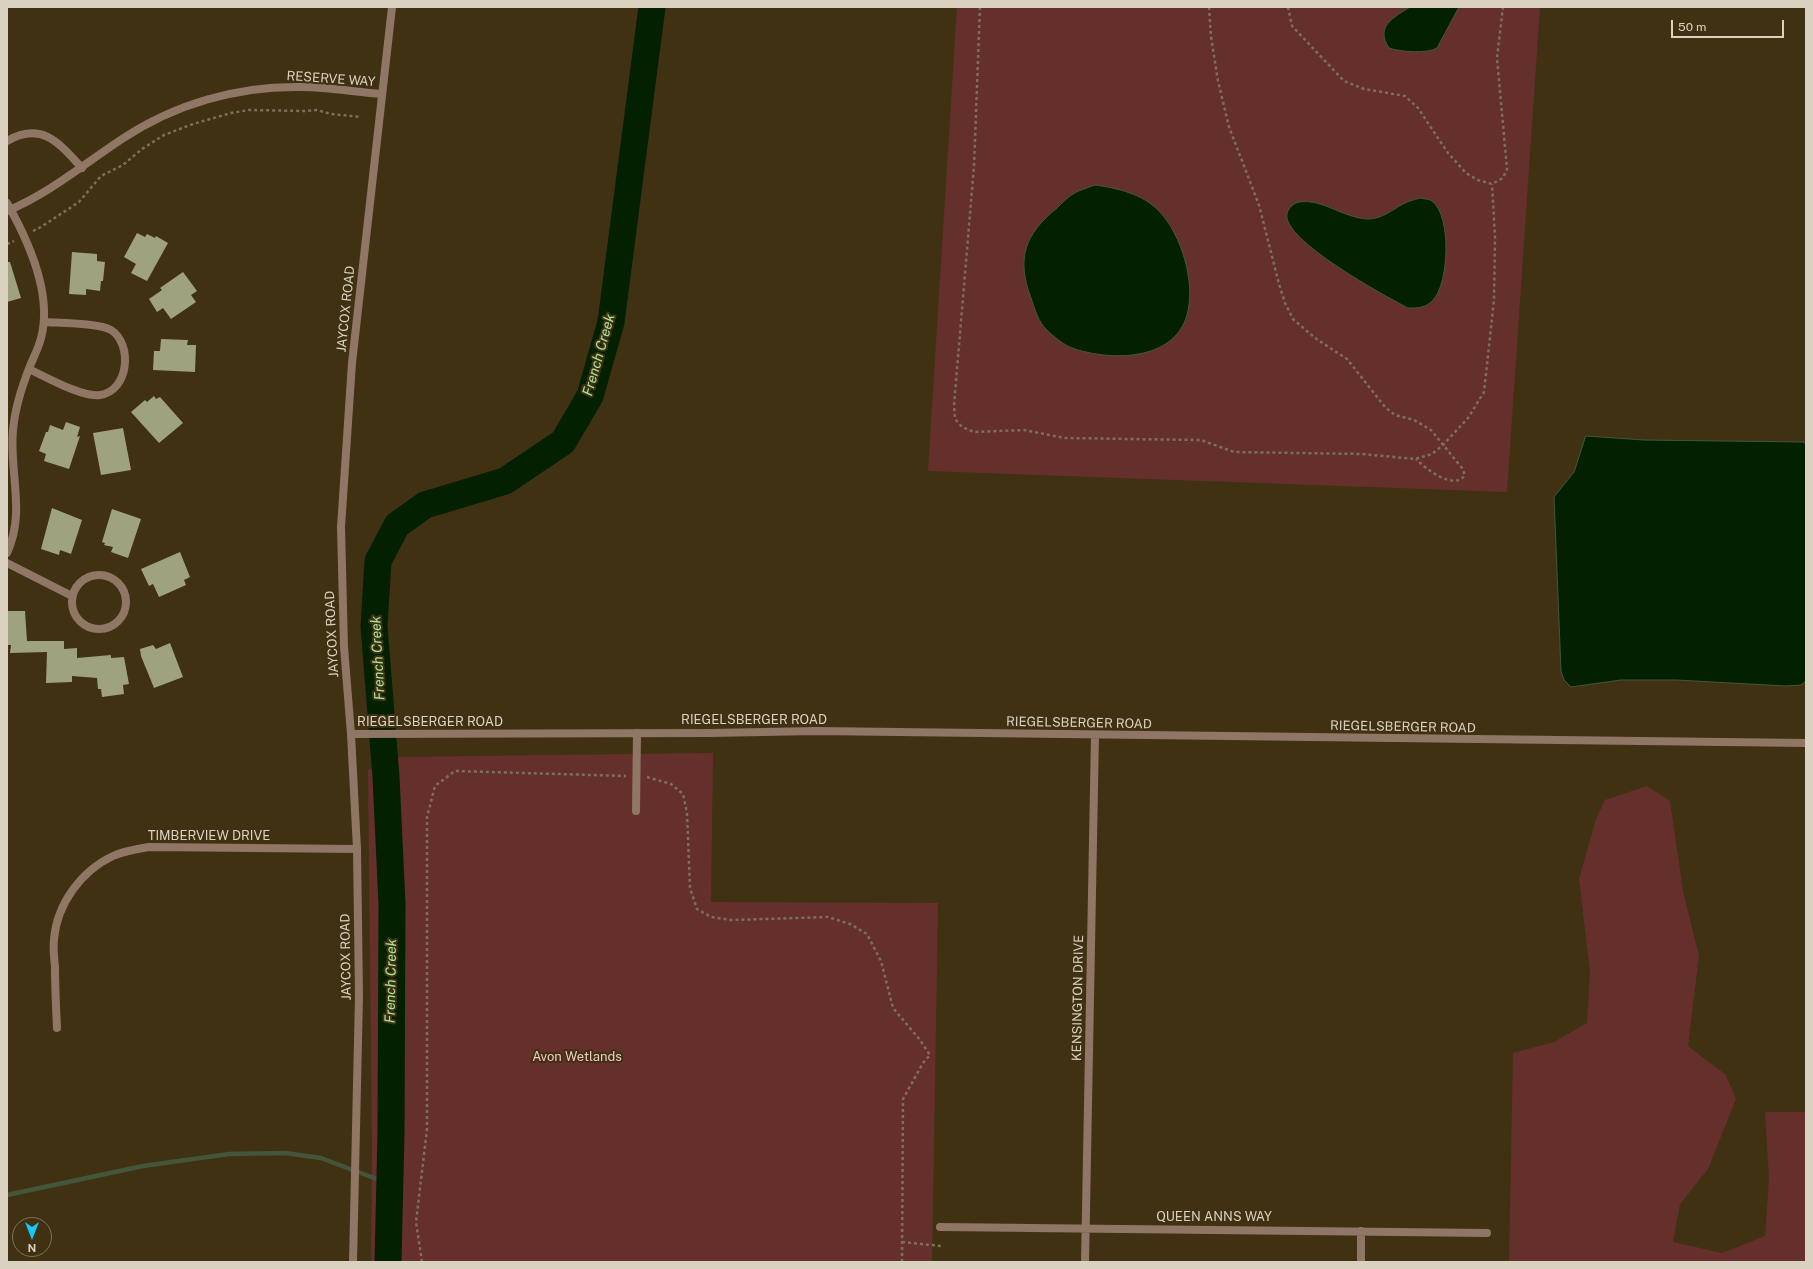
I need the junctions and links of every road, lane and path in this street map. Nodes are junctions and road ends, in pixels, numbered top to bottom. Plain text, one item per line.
1 (392, 7) edge
2 (980, 7) edge
3 (1209, 7) edge
4 (1288, 7) edge
5 (1503, 7) edge
6 (382, 94) junction
7 (361, 117) dead end
8 (7, 141) edge
9 (82, 168) junction
10 (1492, 184) junction
11 (8, 208) edge
12 (22, 236) junction
13 (44, 322) junction
14 (29, 369) junction
15 (1444, 445) junction
16 (1415, 459) junction
17 (7, 553) edge
18 (7, 563) edge
19 (72, 596) junction
20 (637, 733) junction
21 (351, 734) junction
22 (1095, 735) junction
23 (1806, 743) edge
24 (637, 777) junction
25 (636, 811) dead end
26 (356, 849) junction
27 (57, 1028) dead end
28 (940, 1227) dead end
29 (1085, 1228) junction
30 (1361, 1231) junction
31 (1487, 1233) dead end
32 (902, 1242) junction
33 (941, 1246) dead end
34 (353, 1262) edge
35 (422, 1262) edge
36 (902, 1262) edge
37 (1085, 1262) edge
38 (1361, 1262) edge

1 - 6 street, JAYCOX ROAD
2 - 16 path
3 - 15 path
4 - 10 path
5 - 10 path
6 - 9 street, RESERVE WAY
6 - 21 street, JAYCOX ROAD
7 - 12 path
8 - 9 street
9 - 11 street, RESERVE WAY
10 - 15 path
11 - 12 street
12 - 13 street
13 - 14 street
13 - 14 street
14 - 17 street
15 - 16 path
15 - 16 path
18 - 19 street
19 - 19 street
20 - 21 street, RIEGELSBERGER ROAD
20 - 22 street, RIEGELSBERGER ROAD
20 - 24 street
21 - 26 street, JAYCOX ROAD
22 - 23 street, RIEGELSBERGER ROAD
22 - 29 street, KENSINGTON DRIVE
24 - 25 street
24 - 32 path
24 - 35 path
26 - 27 street, TIMBERVIEW DRIVE
26 - 34 street, JAYCOX ROAD
28 - 29 street, QUEEN ANNS WAY
29 - 30 street, QUEEN ANNS WAY
29 - 37 street, KENSINGTON DRIVE
30 - 31 street, QUEEN ANNS WAY
30 - 38 street
32 - 33 path
32 - 36 path

